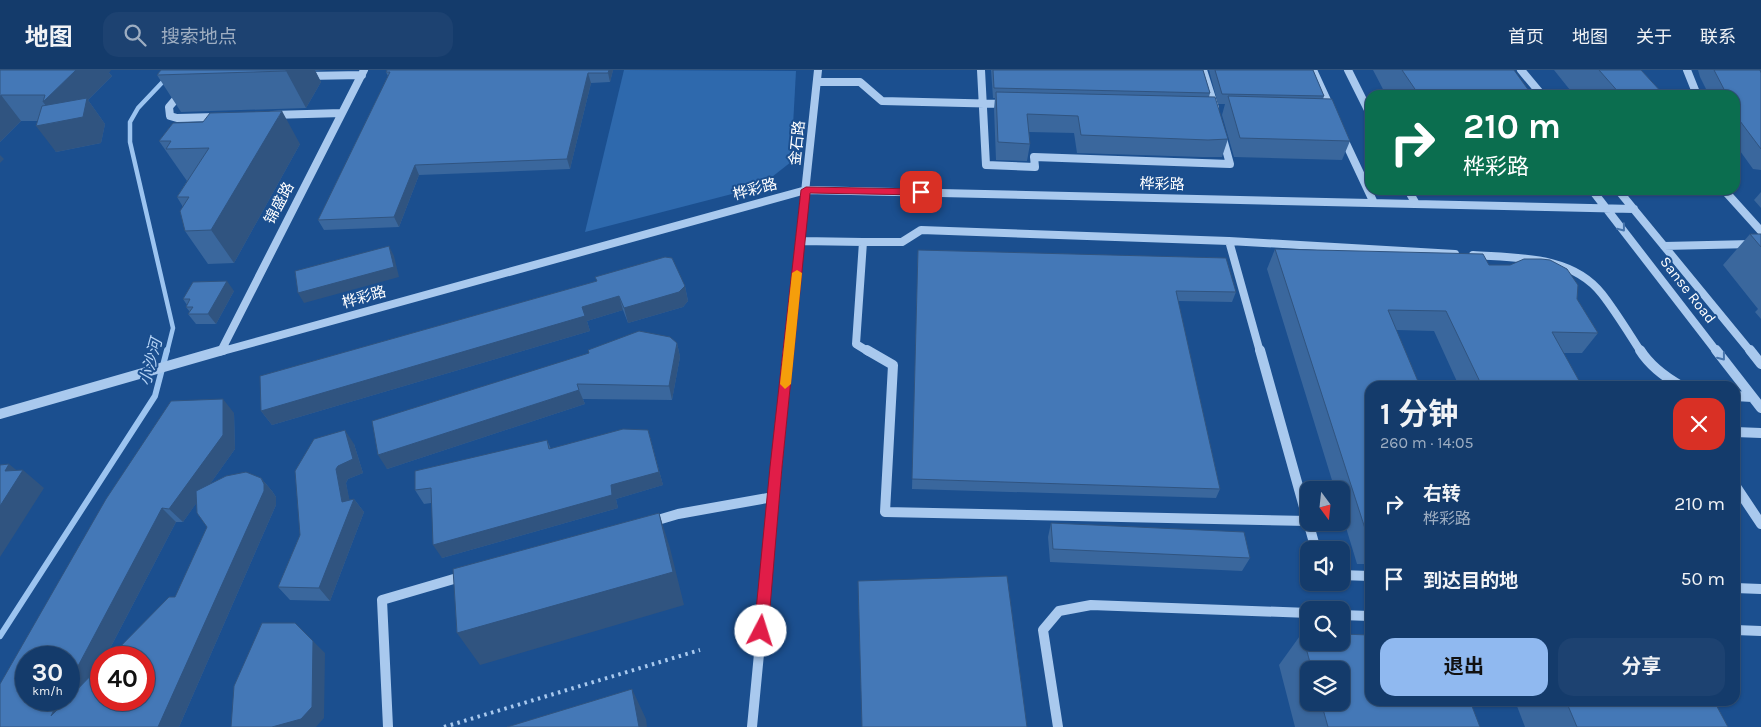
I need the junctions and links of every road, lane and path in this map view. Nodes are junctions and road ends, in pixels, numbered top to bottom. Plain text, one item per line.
1 (818, 70) edge
2 (981, 70) edge
3 (1203, 70) edge
4 (1313, 70) edge
5 (1348, 70) edge
6 (1521, 70) edge
7 (1687, 70) edge
8 (363, 72) edge
9 (299, 77) dead end
10 (817, 82) junction
11 (190, 85) edge
12 (1538, 90) edge
13 (1695, 90) edge
14 (984, 103) junction
15 (1013, 104) edge
16 (1365, 104) edge
17 (1205, 108) edge
18 (1215, 108) junction
19 (1225, 109) dead end
20 (1322, 112) edge
21 (1332, 112) junction
22 (342, 113) junction
23 (265, 116) edge
24 (226, 117) edge
25 (1218, 118) edge
26 (1336, 121) edge
27 (1220, 127) edge
28 (1340, 129) edge
29 (1365, 183) edge
30 (806, 190) junction
31 (1370, 195) edge
32 (1411, 195) edge
33 (1596, 195) edge
34 (1622, 195) edge
35 (1729, 195) edge
36 (1374, 203) junction
37 (1416, 204) junction
38 (1607, 208) junction
39 (1634, 209) junction
40 (1761, 231) edge
41 (801, 241) junction
42 (1229, 241) junction
43 (863, 242) junction
44 (1760, 244) edge
45 (1664, 246) junction
46 (221, 351) junction
47 (1761, 364) edge
48 (1673, 381) edge
49 (1740, 381) edge
50 (1740, 381) edge
51 (1740, 396) edge
52 (1752, 397) junction
53 (1761, 408) edge
54 (0, 414) edge
55 (1740, 432) edge
56 (1761, 433) edge
57 (1740, 492) edge
58 (1300, 493) edge
59 (774, 497) junction
60 (1300, 521) edge
61 (1761, 524) edge
62 (640, 525) edge
63 (477, 572) edge
64 (1350, 575) edge
65 (1365, 576) edge
66 (1740, 588) edge
67 (1761, 589) edge
68 (1300, 613) edge
69 (1350, 615) edge
70 (1365, 616) edge
71 (1740, 630) edge
72 (1761, 631) edge
73 (700, 650) dead end
74 (388, 727) edge
75 (444, 727) edge
76 (752, 727) edge
77 (1058, 727) edge

1 - 10 street, 金石路
2 - 14 street
3 - 18 street
4 - 21 street
5 - 16 street
6 - 12 street
7 - 13 street
8 - 9 street
8 - 22 street, 锦盛路
10 - 14 street
10 - 30 street, 金石路
11 - 24 street
14 - 15 street
14 - 27 street
17 - 18 street
18 - 19 street
18 - 25 street
20 - 21 street
21 - 26 street
22 - 23 street
22 - 46 street, 锦盛路
28 - 29 street
30 - 36 street, 桦彩路
30 - 41 street, 金石路
30 - 46 street, 桦彩路
31 - 36 street
32 - 37 street
33 - 38 street, Sanse Road
34 - 39 street, Sanse Road
35 - 40 street
36 - 37 street, 桦彩路
37 - 38 street, 桦彩路
38 - 39 street, 桦彩路
38 -> 49 street, Sanse Road
39 - 45 street, Sanse Road
41 - 43 street
41 - 59 street, 金石路
42 - 43 street
42 - 48 street
42 - 58 street
43 - 60 street
44 - 45 street
45 - 47 street, Sanse Road
46 - 54 street, 桦彩路
50 -> 52 street, Sanse Road
51 - 52 street
52 - 53 street, Sanse Road
55 - 56 street
57 - 61 street
59 - 62 street
59 - 76 street, 金石路
63 - 74 street
64 - 65 street
66 - 67 street
68 - 77 street
69 - 70 street
71 - 72 street
73 - 75 path

